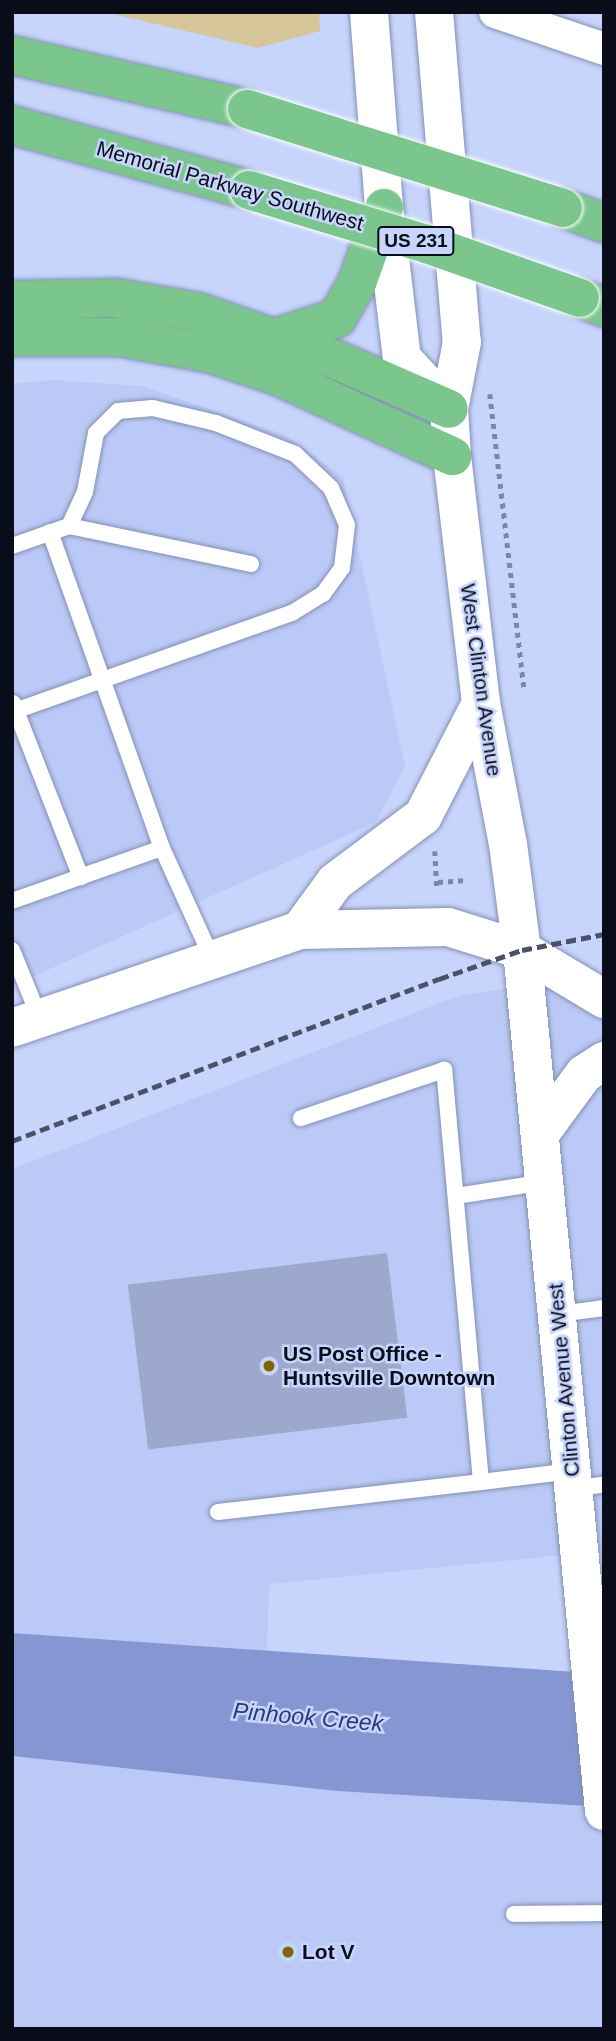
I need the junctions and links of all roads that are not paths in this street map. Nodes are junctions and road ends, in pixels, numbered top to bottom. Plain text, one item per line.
1 (369, 12) edge
2 (434, 12) edge
3 (495, 12) edge
4 (604, 49) edge
5 (12, 55) edge
6 (12, 125) edge
7 (384, 208) junction
8 (604, 223) edge
9 (12, 300) edge
10 (592, 303) edge
11 (12, 337) edge
12 (275, 338) junction
13 (449, 409) junction
14 (452, 456) junction
15 (69, 526) junction
16 (50, 532) junction
17 (12, 546) edge
18 (251, 564) dead end
19 (104, 679) junction
20 (481, 703) junction
21 (14, 708) edge
22 (162, 848) junction
23 (81, 877) junction
24 (12, 901) edge
25 (300, 930) junction
26 (12, 950) edge
27 (522, 950) junction
28 (212, 958) junction
29 (604, 999) edge
30 (26, 1024) edge
31 (604, 1061) edge
32 (301, 1118) dead end
33 (540, 1134) junction
34 (545, 1182) junction
35 (456, 1196) junction
36 (604, 1308) edge
37 (559, 1314) junction
38 (481, 1482) junction
39 (583, 1482) edge
40 (218, 1512) dead end
41 (604, 1811) edge
42 (604, 1913) edge
43 (514, 1914) dead end

1 - 7 street
2 - 13 street, West Clinton Avenue
3 - 4 street
5 - 8 highway, bridge
6 - 10 highway, Memorial Parkway Southwest / US 231, bridge
7 - 12 highway
7 - 13 street
9 - 12 highway
11 - 14 highway
12 - 13 highway
13 - 14 street, West Clinton Avenue
14 - 20 street, West Clinton Avenue
15 - 16 lane
15 - 18 lane
15 - 19 lane
16 - 17 lane
16 - 19 lane
19 - 21 lane
19 - 22 lane
20 - 25 street
20 - 27 street, West Clinton Avenue
21 - 23 lane
22 - 23 lane
22 - 28 lane
23 - 24 lane
25 - 27 street
25 - 28 street
26 - 30 lane
27 - 29 street
27 - 33 street, Clinton Avenue West
28 - 30 street
31 - 33 street
32 - 35 lane
33 - 34 street, Clinton Avenue West
34 - 35 lane
34 - 37 street, Clinton Avenue West
35 - 38 lane
36 - 37 lane
37 - 39 street, Clinton Avenue West
38 - 39 lane
38 - 40 lane
39 - 41 street, Clinton Avenue West
42 - 43 lane

